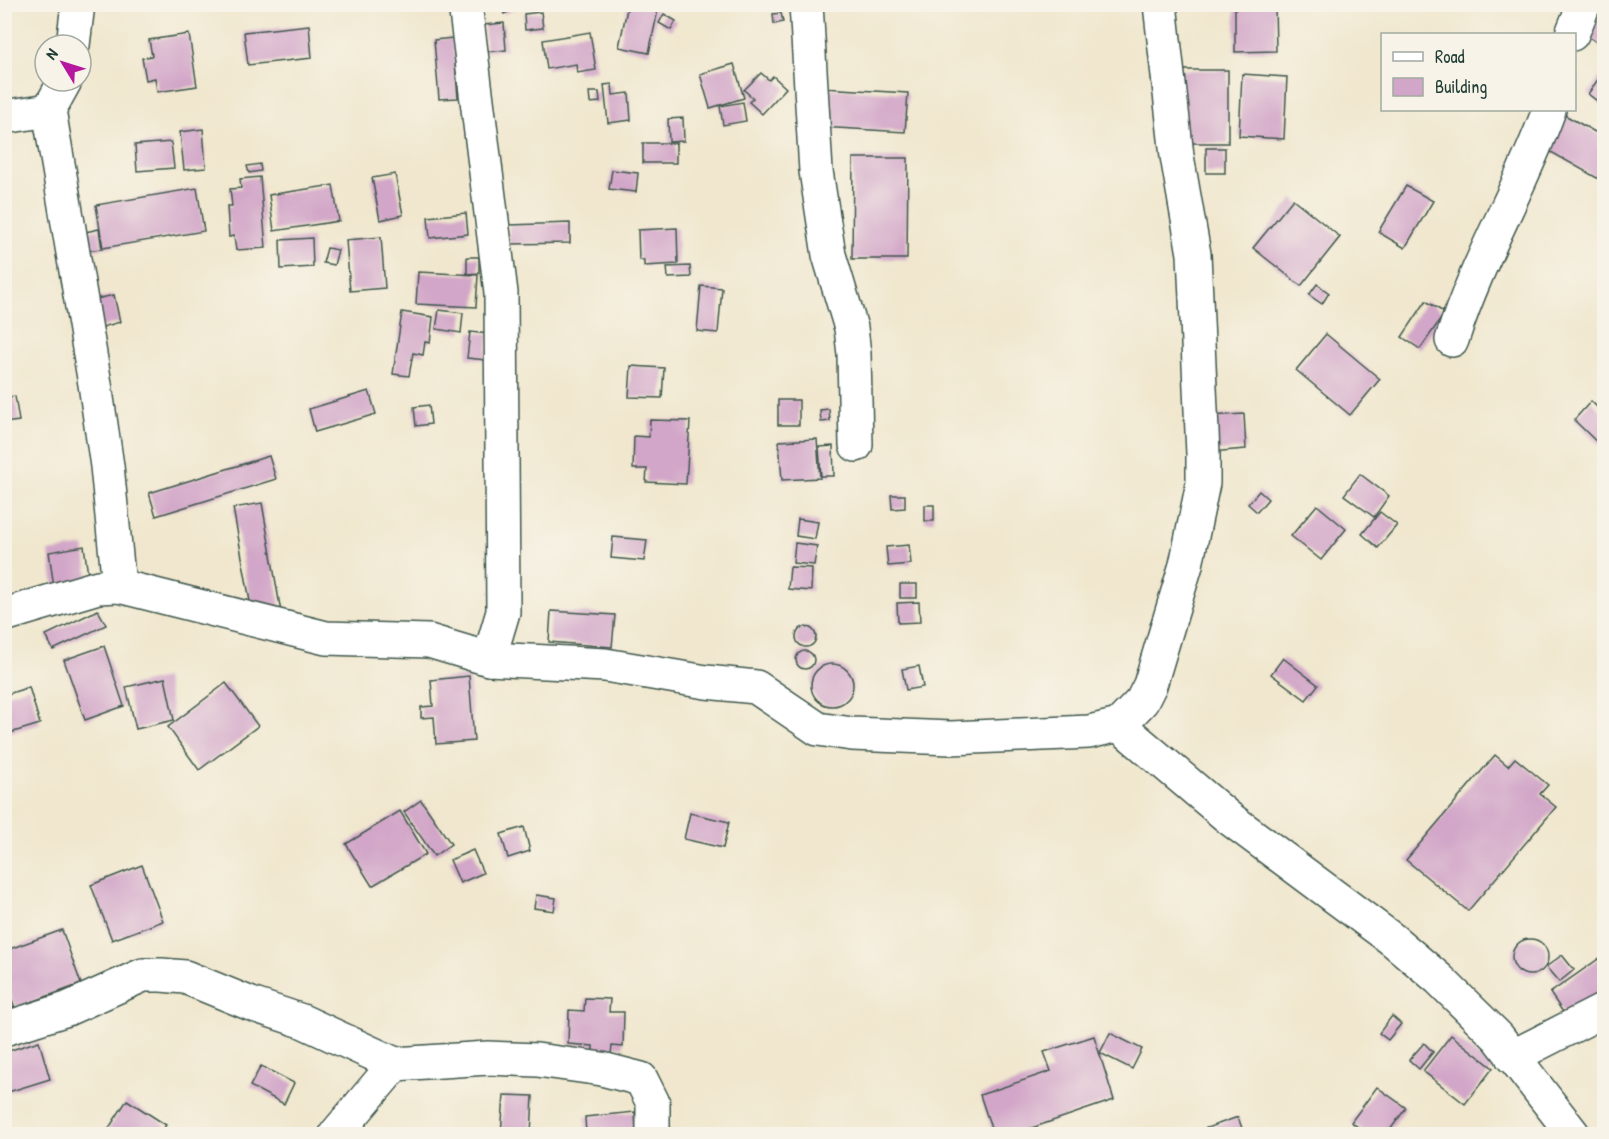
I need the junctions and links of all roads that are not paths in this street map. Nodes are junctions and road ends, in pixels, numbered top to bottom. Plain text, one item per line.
1 (78, 4) edge
2 (465, 4) edge
3 (806, 4) edge
4 (1160, 4) edge
5 (1584, 4) edge
6 (74, 33) edge
7 (1572, 33) edge
8 (58, 93) edge
9 (49, 110) junction
10 (1549, 111) edge
11 (4, 117) edge
12 (1452, 340) dead end
13 (856, 445) dead end
14 (119, 586) junction
15 (4, 615) edge
16 (489, 659) junction
17 (1119, 725) junction
18 (1605, 1010) edge
19 (4, 1029) edge
20 (1512, 1057) junction
21 (395, 1064) junction
22 (336, 1134) edge
23 (653, 1134) edge
24 (1573, 1134) edge

1 - 6 street
2 - 16 street
3 - 13 street
4 - 17 street
5 - 7 street
8 - 9 street
9 - 11 street
9 - 14 street
10 - 12 street
14 - 15 street
14 - 16 street
16 - 17 street
17 - 20 street
18 - 20 street
19 - 21 street
20 - 24 street
21 - 22 street
21 - 23 street

